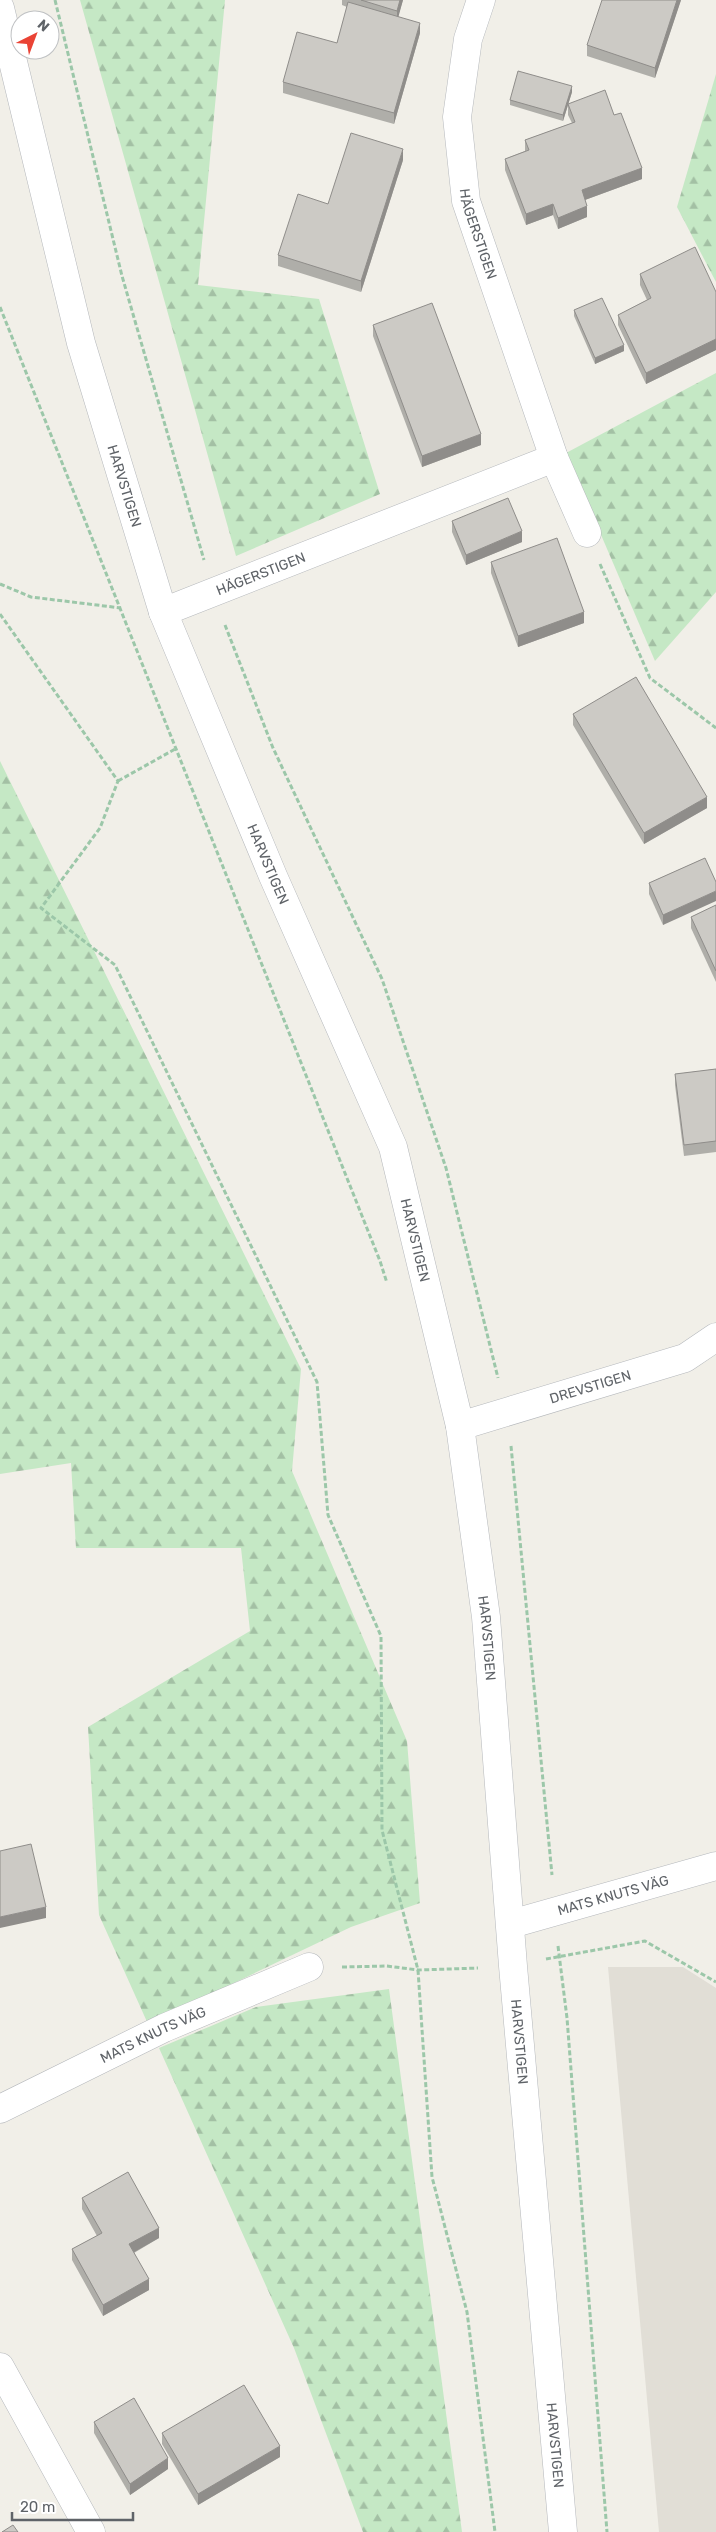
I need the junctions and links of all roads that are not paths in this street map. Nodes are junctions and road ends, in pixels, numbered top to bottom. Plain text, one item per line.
1 (481, 0) edge
2 (0, 8) edge
3 (554, 458) junction
4 (587, 533) road end
5 (163, 612) junction
6 (716, 1338) edge
7 (460, 1426) junction
8 (716, 1866) edge
9 (511, 1924) junction
10 (309, 1967) road end
11 (0, 2108) edge
12 (0, 2367) edge
13 (92, 2532) edge
14 (563, 2532) edge

1 - 3 street, HÄGERSTIGEN
2 - 5 street, HARVSTIGEN
3 - 4 street, HÄGERSTIGEN
3 - 5 street, HÄGERSTIGEN
5 - 7 street, HARVSTIGEN
6 - 7 street, DREVSTIGEN
7 - 9 street, HARVSTIGEN
8 - 9 street, MATS KNUTS VÄG
9 - 14 street, HARVSTIGEN
10 - 11 street, MATS KNUTS VÄG
12 - 13 street

